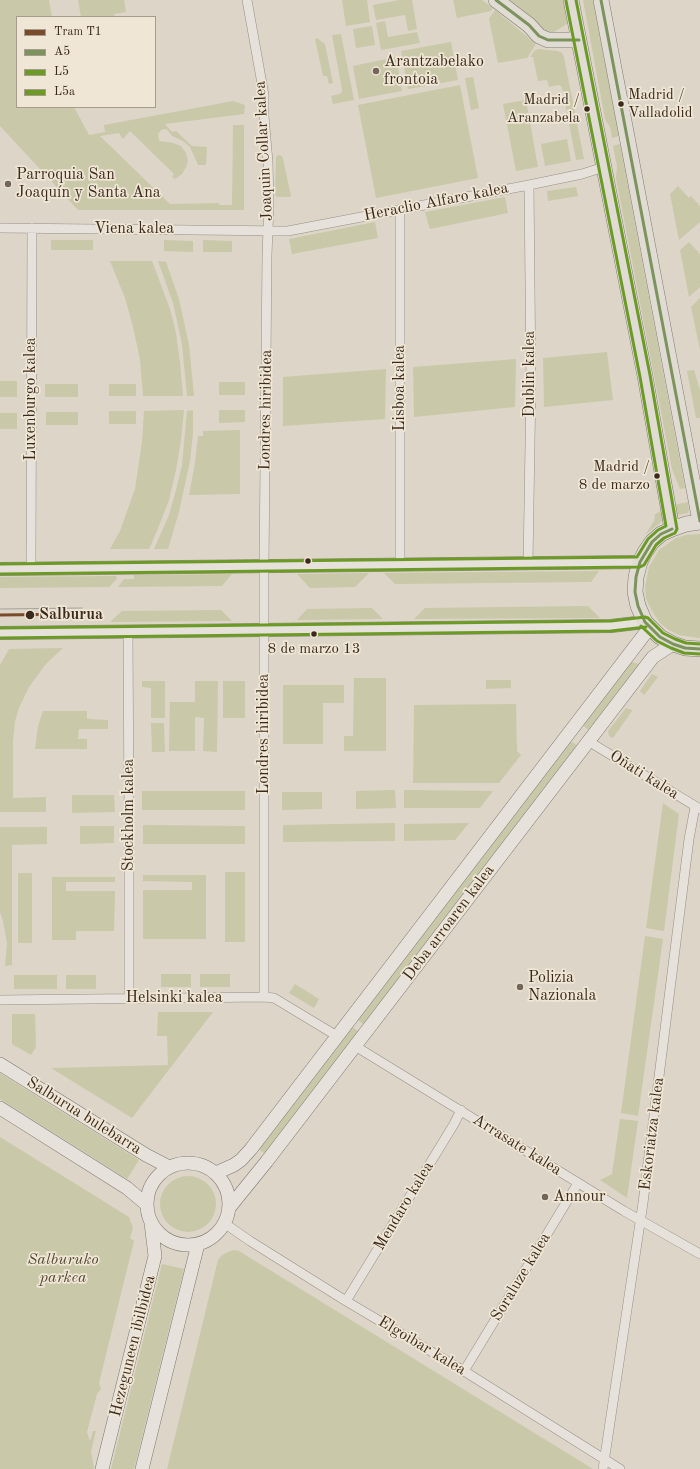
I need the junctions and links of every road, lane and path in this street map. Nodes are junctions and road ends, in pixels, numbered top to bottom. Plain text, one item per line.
1 (247, 0) edge
2 (496, 0) edge
3 (571, 0) edge
4 (601, 0) edge
5 (579, 40) junction
6 (604, 167) junction
7 (529, 185) junction
8 (400, 210) junction
9 (0, 228) edge
10 (32, 228) junction
11 (268, 231) junction
12 (700, 522) edge
13 (672, 528) junction
14 (640, 562) junction
15 (528, 564) junction
16 (400, 565) junction
17 (264, 566) junction
18 (0, 569) edge
19 (31, 569) junction
20 (648, 625) junction
21 (265, 630) junction
22 (128, 632) junction
23 (0, 633) edge
24 (672, 644) junction
25 (700, 649) edge
26 (588, 741) junction
27 (698, 808) edge
28 (264, 997) junction
29 (129, 999) junction
30 (0, 1000) edge
31 (337, 1036) junction
32 (355, 1046) junction
33 (0, 1064) edge
34 (0, 1108) edge
35 (461, 1110) junction
36 (169, 1167) junction
37 (216, 1172) junction
38 (578, 1183) junction
39 (146, 1204) junction
40 (229, 1208) junction
41 (641, 1220) junction
42 (151, 1222) junction
43 (224, 1223) junction
44 (198, 1244) junction
45 (700, 1254) edge
46 (346, 1301) junction
47 (464, 1371) junction
48 (603, 1465) edge
49 (102, 1469) edge
50 (142, 1469) edge
51 (620, 1469) edge

1 - 11 street, Joaquin Collar kalea
2 - 5 main road
3 - 5 main road
4 - 12 main road
5 - 6 main road
6 - 7 street, Heraclio Alfaro kalea
6 - 13 main road
7 - 8 street, Heraclio Alfaro kalea
7 - 15 street, Dublin kalea
8 - 11 street, Heraclio Alfaro kalea
8 - 16 street, Lisboa kalea
9 - 10 street, Viena kalea
10 - 11 street, Viena kalea
10 - 19 street, Luxenburgo kalea
11 - 17 street, Londres hiribidea
12 - 13 main road
13 - 14 main road
14 - 15 street
14 - 20 main road
15 - 16 street
16 - 17 street
17 - 19 street
17 - 21 street, Londres hiribidea
18 - 19 street
20 - 21 street
20 - 24 main road
20 - 31 main road, Deba arroaren kalea
21 - 22 street
21 - 28 street, Londres hiribidea
22 - 23 street
22 - 29 street, Stockholm kalea
24 - 25 main road
24 - 26 main road, Deba arroaren kalea
26 - 27 street, Oñati kalea
26 - 32 main road, Deba arroaren kalea
27 - 41 street, Eskoriatza kalea
28 - 29 street, Helsinki kalea
28 - 31 street, Helsinki kalea
29 - 30 street, Helsinki kalea
31 - 37 main road, Deba arroaren kalea
32 - 35 street, Arrasate kalea
32 - 40 main road, Deba arroaren kalea
33 - 36 main road, Salburua bulebarra
34 - 39 main road
35 - 38 street, Arrasate kalea
35 - 46 street, Mendaro kalea
36 - 37 main road
36 - 39 main road
37 - 40 main road
38 - 41 street, Arrasate kalea
38 - 47 street, Soraluze kalea
39 - 42 main road
40 - 43 main road
41 - 45 street, Arrasate kalea
41 - 48 street, Eskoriatza kalea
42 - 44 main road
42 - 49 main road, Hezeguneen ibilbidea
43 - 44 main road
43 - 46 street, Elgoibar kalea
44 - 50 main road
46 - 47 street, Elgoibar kalea
47 - 48 street, Elgoibar kalea
48 - 51 street, Elgoibar kalea

